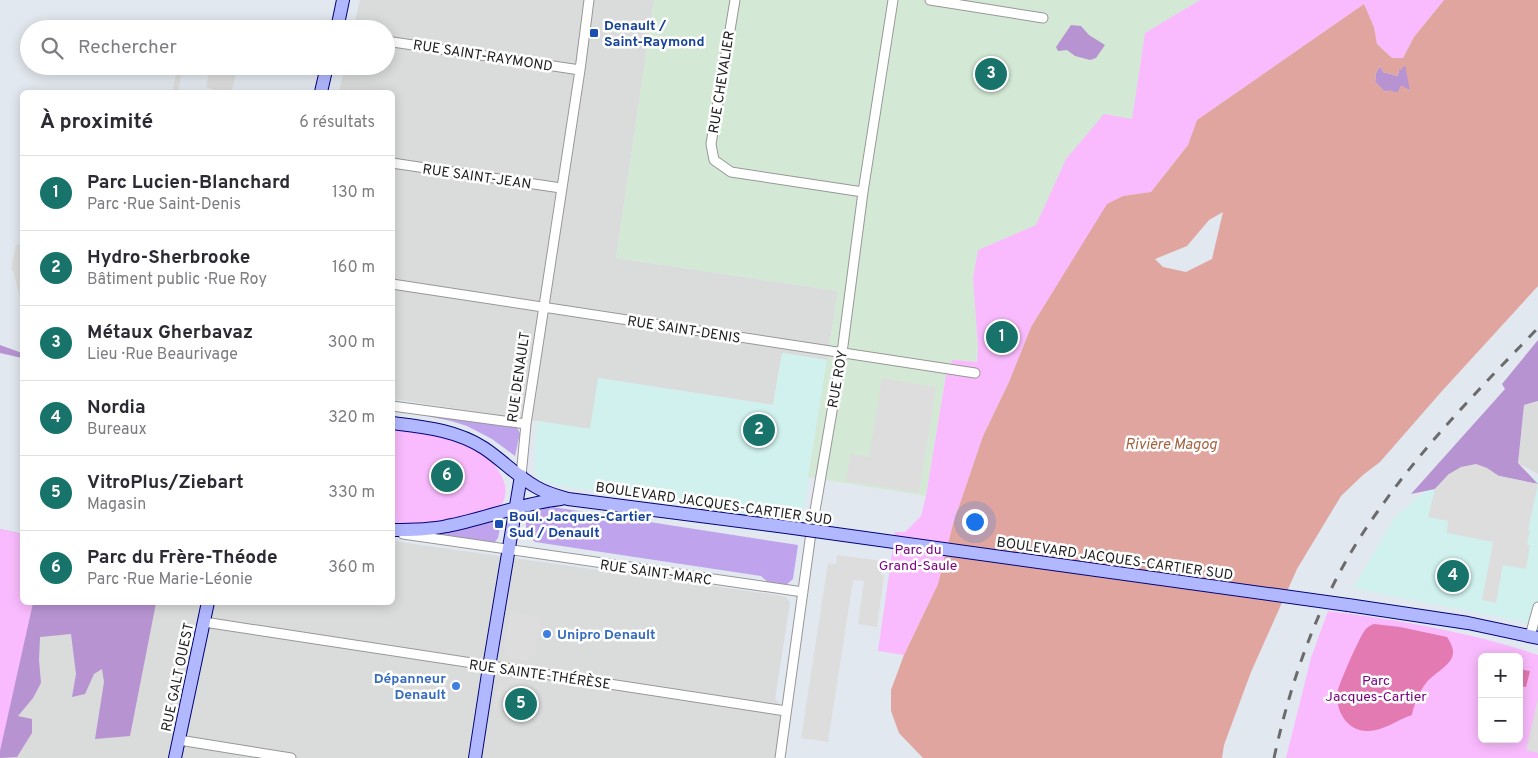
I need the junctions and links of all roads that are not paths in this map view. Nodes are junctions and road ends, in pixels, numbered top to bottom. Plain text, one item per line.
1 (343, 0) edge
2 (589, 0) edge
3 (735, 0) edge
4 (893, 0) edge
5 (930, 0) edge
6 (1043, 18) dead end
7 (339, 20) edge
8 (395, 41) edge
9 (580, 70) junction
10 (325, 75) edge
11 (321, 90) edge
12 (395, 163) edge
13 (561, 188) junction
14 (863, 192) junction
15 (395, 284) edge
16 (543, 308) junction
17 (842, 353) junction
18 (975, 373) dead end
19 (395, 406) edge
20 (395, 423) edge
21 (526, 424) junction
22 (521, 476) junction
23 (568, 498) junction
24 (516, 507) junction
25 (395, 531) edge
26 (395, 532) edge
27 (508, 551) junction
28 (803, 592) junction
29 (207, 605) edge
30 (1538, 607) edge
31 (204, 622) junction
32 (1534, 637) edge
33 (489, 667) junction
34 (786, 711) junction
35 (179, 740) junction
36 (263, 756) edge
37 (175, 758) edge
38 (291, 758) edge
39 (475, 758) edge
40 (780, 758) edge

1 - 7 main road
2 - 9 street, RUE DENAULT
3 - 14 street, RUE CHEVALIER
4 - 14 street, RUE ROY
5 - 6 street
8 - 9 street, RUE SAINT-RAYMOND
9 - 13 street, RUE DENAULT
10 - 11 main road
12 - 13 street, RUE SAINT-JEAN
13 - 16 street, RUE DENAULT
14 - 17 street, RUE ROY
15 - 16 street, RUE SAINT-DENIS
16 - 17 street, RUE SAINT-DENIS
16 - 21 street, RUE DENAULT
17 - 18 street, RUE SAINT-DENIS
17 - 28 street, RUE ROY
19 - 21 street
20 - 22 main road, BOULEVARD JACQUES-CARTIER SUD
21 - 22 street, RUE DENAULT
22 - 23 main road, BOULEVARD JACQUES-CARTIER SUD
22 - 24 main road, RUE DENAULT
23 - 24 main road, BOULEVARD JACQUES-CARTIER SUD
23 - 32 main road, BOULEVARD JACQUES-CARTIER SUD, bridge
24 - 25 main road, BOULEVARD JACQUES-CARTIER SUD
24 - 27 main road, RUE DENAULT
26 - 27 street, RUE SAINT-MARC
27 - 28 street, RUE SAINT-MARC
27 - 33 main road, RUE DENAULT
28 - 34 street, RUE ROY
29 - 31 main road, RUE GALT OUEST
30 - 32 street
31 - 33 street, RUE SAINTE-THÉRÈSE
31 - 35 main road, RUE GALT OUEST
33 - 34 street, RUE SAINTE-THÉRÈSE
33 - 39 main road, RUE DENAULT
34 - 40 street, RUE ROY
35 - 36 street
35 - 37 main road, RUE GALT OUEST
36 - 38 street

